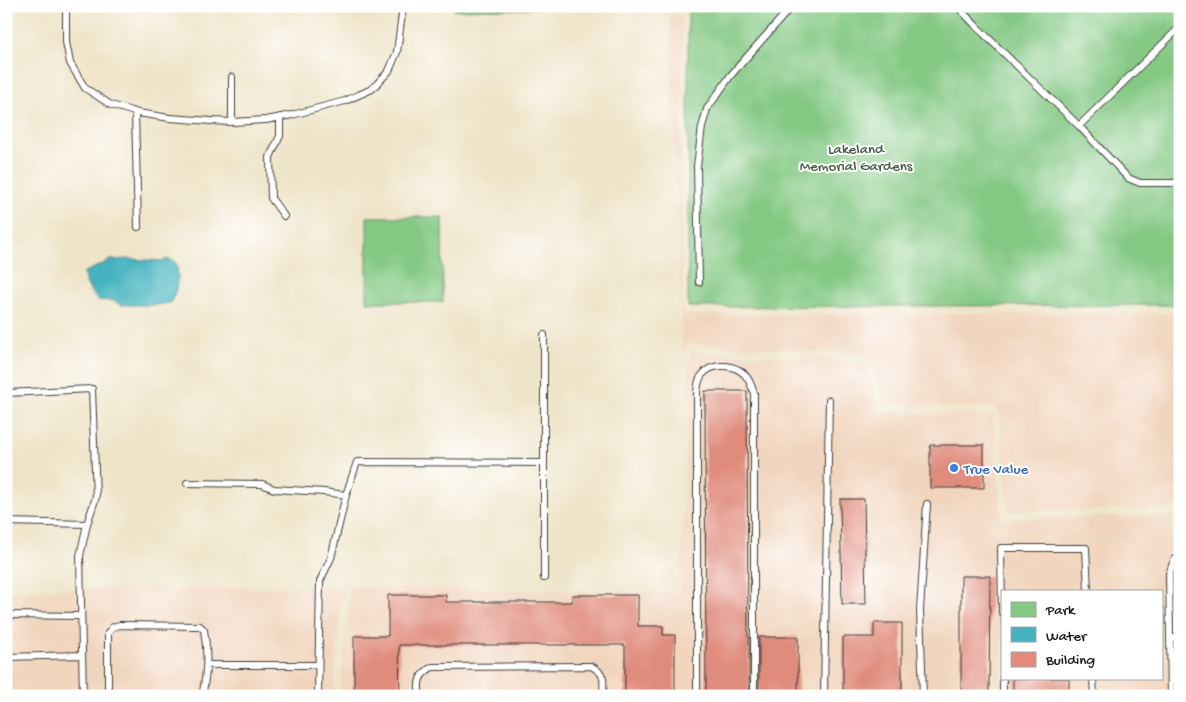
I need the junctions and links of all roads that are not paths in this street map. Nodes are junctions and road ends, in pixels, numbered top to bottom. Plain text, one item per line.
1 (66, 6) edge
2 (403, 6) edge
3 (792, 6) edge
4 (957, 6) edge
5 (1180, 26) edge
6 (232, 77) dead end
7 (135, 112) junction
8 (280, 117) junction
9 (232, 122) junction
10 (1079, 126) junction
11 (1180, 183) edge
12 (284, 216) dead end
13 (138, 228) dead end
14 (699, 282) dead end
15 (544, 335) dead end
16 (6, 393) edge
17 (829, 400) dead end
18 (544, 462) junction
19 (187, 483) dead end
20 (346, 495) junction
21 (927, 504) dead end
22 (6, 522) edge
23 (87, 524) junction
24 (1180, 557) edge
25 (544, 578) dead end
26 (1002, 590) edge
27 (1088, 590) edge
28 (6, 615) edge
29 (81, 616) junction
30 (1170, 638) junction
31 (1180, 638) edge
32 (82, 656) junction
33 (6, 657) edge
34 (318, 664) junction
35 (207, 665) junction
36 (1003, 680) edge
37 (1093, 680) edge
38 (83, 696) edge
39 (108, 696) edge
40 (202, 696) edge
41 (318, 696) edge
42 (420, 696) edge
43 (603, 696) edge
44 (697, 696) edge
45 (754, 696) edge
46 (824, 696) edge
47 (923, 696) edge
48 (1004, 696) edge
49 (1094, 696) edge
50 (1171, 696) edge

1 - 7 lane
2 - 8 lane
3 - 14 lane
4 - 10 lane
5 - 10 lane
6 - 9 lane
7 - 9 lane
7 - 13 lane
8 - 9 lane
8 - 12 lane
10 - 11 lane
15 - 18 lane
16 - 23 lane
17 - 46 lane
18 - 20 lane
18 - 25 lane
19 - 20 lane
20 - 34 lane
21 - 47 lane
22 - 23 lane
23 - 29 lane
24 - 30 lane
26 - 27 lane
28 - 29 lane
29 - 32 lane
30 - 31 lane
30 - 50 lane
32 - 33 lane
32 - 38 lane
34 - 35 lane
34 - 41 lane
35 - 39 lane
35 - 40 lane
36 - 48 lane
37 - 49 lane
42 - 43 lane
44 - 45 lane

